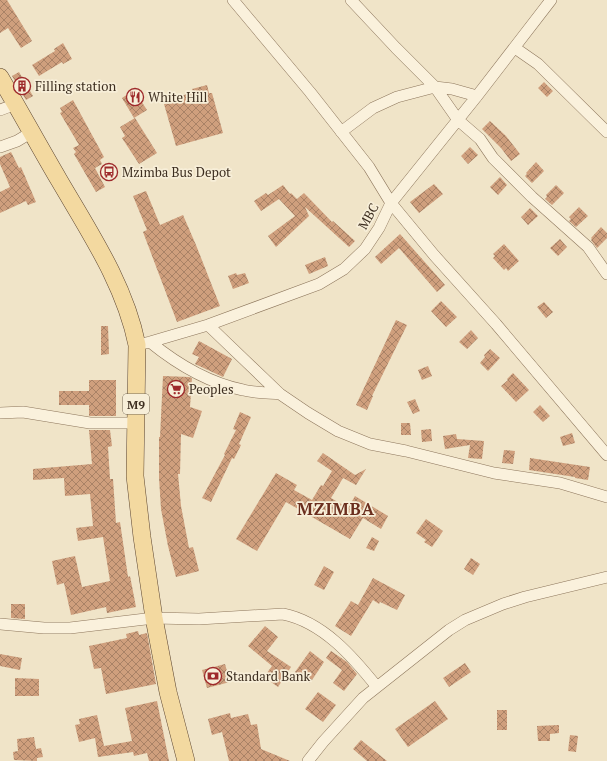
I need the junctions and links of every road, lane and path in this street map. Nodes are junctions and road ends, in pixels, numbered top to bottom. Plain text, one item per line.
1 (233, 0) edge
2 (350, 0) edge
3 (551, 0) edge
4 (514, 48) junction
5 (0, 77) edge
6 (435, 87) junction
7 (477, 96) junction
8 (16, 104) junction
9 (0, 110) edge
10 (458, 120) junction
11 (32, 132) junction
12 (341, 132) junction
13 (607, 132) edge
14 (0, 147) edge
15 (391, 203) junction
16 (607, 274) edge
17 (208, 324) junction
18 (144, 344) junction
19 (280, 394) junction
20 (0, 413) edge
21 (135, 423) junction
22 (607, 456) edge
23 (607, 497) edge
24 (607, 577) edge
25 (154, 618) junction
26 (0, 624) edge
27 (377, 687) junction
28 (186, 761) edge
29 (308, 761) edge

1 - 12 street
2 - 6 street
3 - 4 street, MBC
4 - 7 street, MBC
4 - 13 street
5 - 8 main road, M9
6 - 7 street
6 - 10 street
6 - 12 street
7 - 10 street, MBC
8 - 9 street
8 - 11 main road, M9
10 - 15 street, MBC
10 - 16 street
11 - 14 street
11 - 18 main road, M9
12 - 15 street
15 - 17 street, MBC
15 - 22 street
17 - 18 street, MBC
17 - 19 street
18 - 19 street
18 - 21 main road, M9
19 - 23 street
20 - 21 street
21 - 25 main road, M9
24 - 27 street
25 - 26 street
25 - 27 street
25 - 28 main road, M9
27 - 29 street

